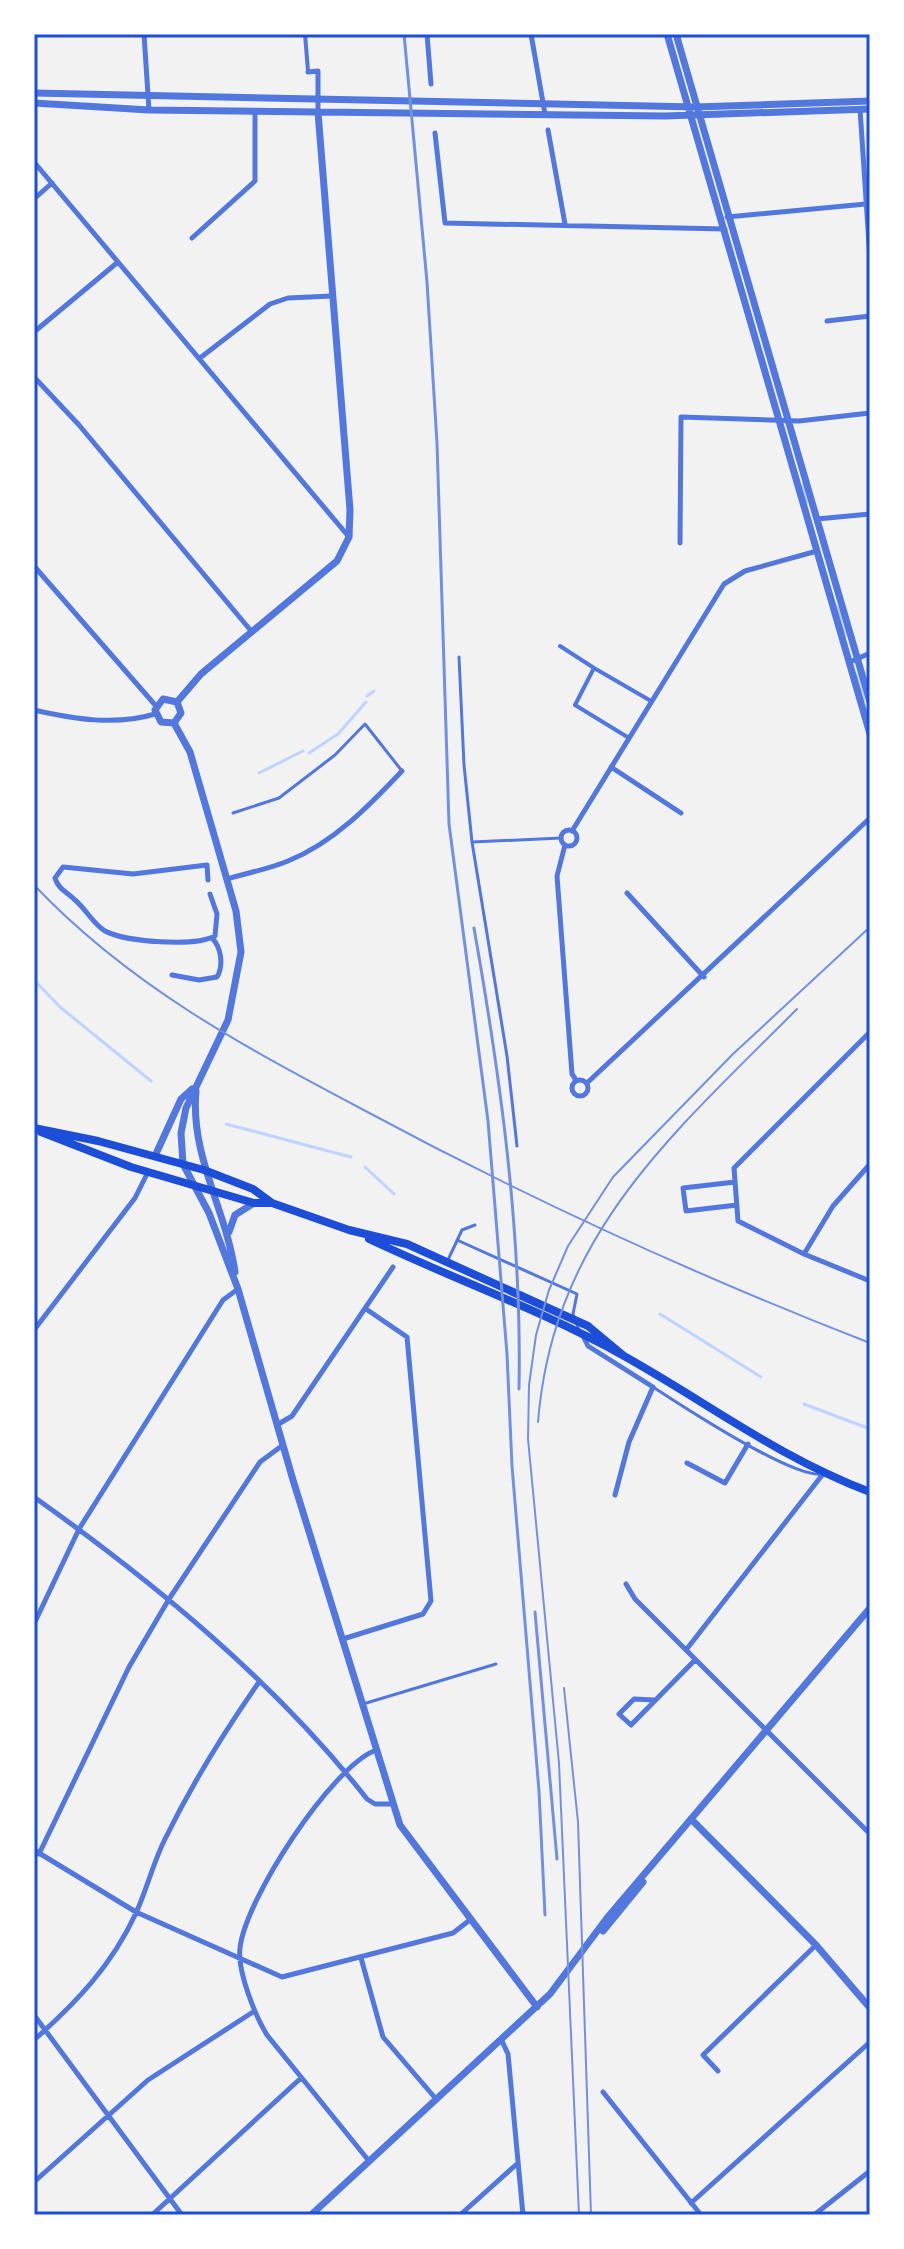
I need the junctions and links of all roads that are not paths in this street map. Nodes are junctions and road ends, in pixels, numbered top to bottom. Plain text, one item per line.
1 (144, 34) edge
2 (305, 34) edge
3 (427, 34) edge
4 (531, 34) edge
5 (667, 34) edge
6 (676, 34) edge
7 (308, 72) joint
8 (431, 84) dead end
9 (34, 93) edge
10 (148, 97) junction
11 (255, 98) junction
12 (318, 99) junction
13 (870, 101) edge
14 (543, 102) junction
15 (34, 103) edge
16 (859, 105) junction
17 (692, 107) junction
18 (870, 109) edge
19 (149, 110) junction
20 (255, 111) junction
21 (318, 112) junction
22 (545, 115) junction
23 (695, 116) junction
24 (548, 130) dead end
25 (435, 133) dead end
26 (34, 162) edge
27 (52, 183) junction
28 (34, 199) edge
29 (866, 204) junction
30 (726, 217) junction
31 (565, 224) junction
32 (729, 229) junction
33 (192, 238) dead end
34 (870, 259) edge
35 (118, 262) junction
36 (332, 296) junction
37 (870, 316) edge
38 (827, 321) dead end
39 (34, 332) edge
40 (200, 358) junction
41 (34, 377) edge
42 (870, 413) edge
43 (783, 421) junction
44 (870, 514) edge
45 (817, 519) junction
46 (349, 537) junction
47 (680, 543) dead end
48 (822, 550) junction
49 (34, 566) edge
50 (252, 632) junction
51 (560, 646) dead end
52 (870, 653) edge
53 (459, 657) dead end
54 (854, 661) junction
55 (594, 668) junction
56 (651, 701) junction
57 (177, 702) junction
58 (870, 702) edge
59 (34, 710) edge
60 (156, 710) junction
61 (174, 723) junction
62 (870, 734) edge
63 (629, 738) junction
64 (611, 767) junction
65 (402, 771) joint
66 (233, 813) dead end
67 (681, 813) dead end
68 (870, 818) edge
69 (572, 831) junction
70 (561, 838) junction
71 (472, 842) junction
72 (565, 845) junction
73 (222, 862) junction
74 (207, 865) junction
75 (227, 879) junction
76 (208, 880) dead end
77 (627, 893) dead end
78 (210, 894) dead end
79 (212, 938) junction
80 (172, 975) dead end
81 (704, 977) junction
82 (870, 1032) edge
83 (576, 1080) junction
84 (587, 1083) junction
85 (197, 1085) junction
86 (34, 1101) edge
87 (34, 1120) edge
88 (34, 1128) edge
89 (517, 1146) dead end
90 (155, 1156) junction
91 (183, 1164) junction
92 (870, 1166) edge
93 (204, 1170) junction
94 (148, 1172) junction
95 (735, 1182) junction
96 (191, 1185) junction
97 (213, 1190) junction
98 (254, 1203) junction
99 (272, 1203) junction
100 (737, 1205) junction
101 (475, 1225) dead end
102 (457, 1240) junction
103 (231, 1250) junction
104 (804, 1254) junction
105 (445, 1266) junction
106 (393, 1267) dead end
107 (870, 1281) edge
108 (237, 1286) junction
109 (366, 1309) junction
110 (575, 1320) junction
111 (34, 1330) edge
112 (583, 1335) junction
113 (624, 1356) junction
114 (653, 1387) junction
115 (277, 1425) junction
116 (748, 1444) junction
117 (283, 1445) junction
118 (687, 1463) dead end
119 (823, 1474) junction
120 (870, 1492) edge
121 (615, 1495) dead end
122 (34, 1497) edge
123 (79, 1529) junction
124 (626, 1584) dead end
125 (169, 1599) junction
126 (870, 1608) edge
127 (34, 1624) edge
128 (342, 1640) junction
129 (686, 1650) junction
130 (695, 1660) junction
131 (496, 1664) dead end
132 (259, 1682) junction
133 (654, 1700) junction
134 (363, 1704) junction
135 (766, 1732) junction
136 (376, 1750) junction
137 (345, 1770) junction
138 (393, 1804) junction
139 (693, 1821) junction
140 (870, 1834) edge
141 (37, 1852) edge
142 (136, 1912) junction
143 (471, 1919) junction
144 (816, 1945) junction
145 (361, 1958) junction
146 (242, 1960) junction
147 (537, 2007) junction
148 (870, 2008) edge
149 (253, 2012) junction
150 (34, 2015) edge
151 (45, 2030) junction
152 (501, 2039) junction
153 (34, 2040) edge
154 (870, 2042) edge
155 (718, 2071) dead end
156 (301, 2078) junction
157 (603, 2092) dead end
158 (436, 2099) junction
159 (108, 2114) junction
160 (369, 2161) junction
161 (519, 2162) junction
162 (870, 2171) edge
163 (34, 2182) edge
164 (170, 2198) junction
165 (691, 2203) junction
166 (152, 2215) edge
167 (182, 2215) edge
168 (311, 2215) edge
169 (460, 2215) edge
170 (523, 2215) edge
171 (701, 2215) edge
172 (814, 2215) edge

1 - 10 street
2 - 7 street
3 - 8 street
4 - 14 street
5 - 17 street
6 - 17 street
7 - 12 street
9 - 10 street
10 - 11 street
10 - 19 street
11 - 12 street
11 - 20 street
12 - 14 street
12 - 21 street
13 - 16 street
14 - 17 street
14 - 22 street
15 - 19 street
16 - 17 street
16 - 18 street
16 - 23 street
16 - 29 street
17 - 23 street
19 - 20 street
20 - 21 street
20 - 33 street
21 - 22 street
21 - 36 street
22 - 23 street
23 - 30 street
24 - 31 street
25 - 31 street
26 - 27 street
27 - 28 street
27 - 35 street
29 - 30 street
29 - 34 street
30 - 32 street
31 - 32 street
32 - 43 street
35 - 39 street
35 - 40 street
36 - 40 street
36 - 46 street
37 - 38 street
40 - 46 street
41 - 50 street
42 - 43 street
43 - 45 street
43 - 47 street
43 - 48 street
44 - 45 street
45 - 48 street
46 - 50 street
48 - 54 street
48 - 56 street
49 - 60 street
50 - 57 street
51 - 55 street
52 - 54 street
53 - 71 lane
54 - 58 street
54 - 62 street
55 - 56 street
55 - 63 street
56 - 63 street
57 - 60 street
57 - 61 street
59 - 60 street
60 - 61 street
61 - 73 street
63 - 64 street
64 - 67 street
64 - 69 street
65 - 66 lane
65 - 75 street
68 - 81 street
69 - 70 street
69 - 72 street
70 - 71 lane
70 - 72 street
71 - 89 lane
72 - 83 street
73 - 74 street
73 - 75 street
74 - 76 street
74 - 79 street
75 - 85 street
77 - 81 street
78 - 79 street
79 - 80 street
81 - 84 street
82 - 95 street
83 - 84 street
83 - 84 street
85 - 90 street
85 - 91 street
85 - 93 street
86 - 87 street
88 - 90 main road
88 - 94 main road
90 - 91 main road
90 - 94 main road
91 - 93 main road
91 - 96 street
92 - 104 street
93 - 97 street
93 - 99 main road
94 - 96 main road
94 - 111 street
95 - 100 street
95 - 100 street
96 - 97 main road
96 - 108 street
97 - 98 main road
97 - 103 street
98 - 99 main road
98 - 103 street
99 - 105 main road
100 - 104 street
101 - 102 lane
102 - 105 lane
102 - 110 lane
103 - 108 street
104 - 107 street
105 - 110 main road
105 - 112 main road
106 - 109 street
108 - 115 street
108 - 123 street
109 - 115 street
109 - 128 street
110 - 112 lane
110 - 113 main road
112 - 113 main road
112 - 114 street
113 - 119 main road
114 - 116 lane
114 - 121 street
115 - 117 street
116 - 118 street
116 - 119 lane
117 - 125 street
117 - 128 street
119 - 120 main road
119 - 129 street
122 - 123 street
123 - 125 street
123 - 127 street
124 - 129 street
125 - 132 street
125 - 141 street
126 - 135 street
128 - 134 street
129 - 130 street
130 - 133 street
130 - 135 street
131 - 134 lane
132 - 137 street
132 - 142 street
133 - 133 street
134 - 136 street
135 - 139 street
135 - 140 street
136 - 137 street
136 - 138 street
137 - 138 street
137 - 146 street
138 - 143 street
139 - 144 street
139 - 147 street
141 - 142 street
142 - 146 street
142 - 151 street
143 - 145 street
143 - 147 street
144 - 148 street
144 - 155 street
145 - 146 street
145 - 158 street
146 - 149 street
147 - 152 street
149 - 156 street
149 - 159 street
150 - 151 street
151 - 153 street
151 - 159 street
152 - 158 street
152 - 161 street
154 - 165 street
156 - 160 street
156 - 164 street
157 - 165 street
158 - 160 street
159 - 163 street
159 - 164 street
160 - 168 street
161 - 169 street
161 - 170 street
162 - 172 street
164 - 166 street
164 - 167 street
165 - 171 street

